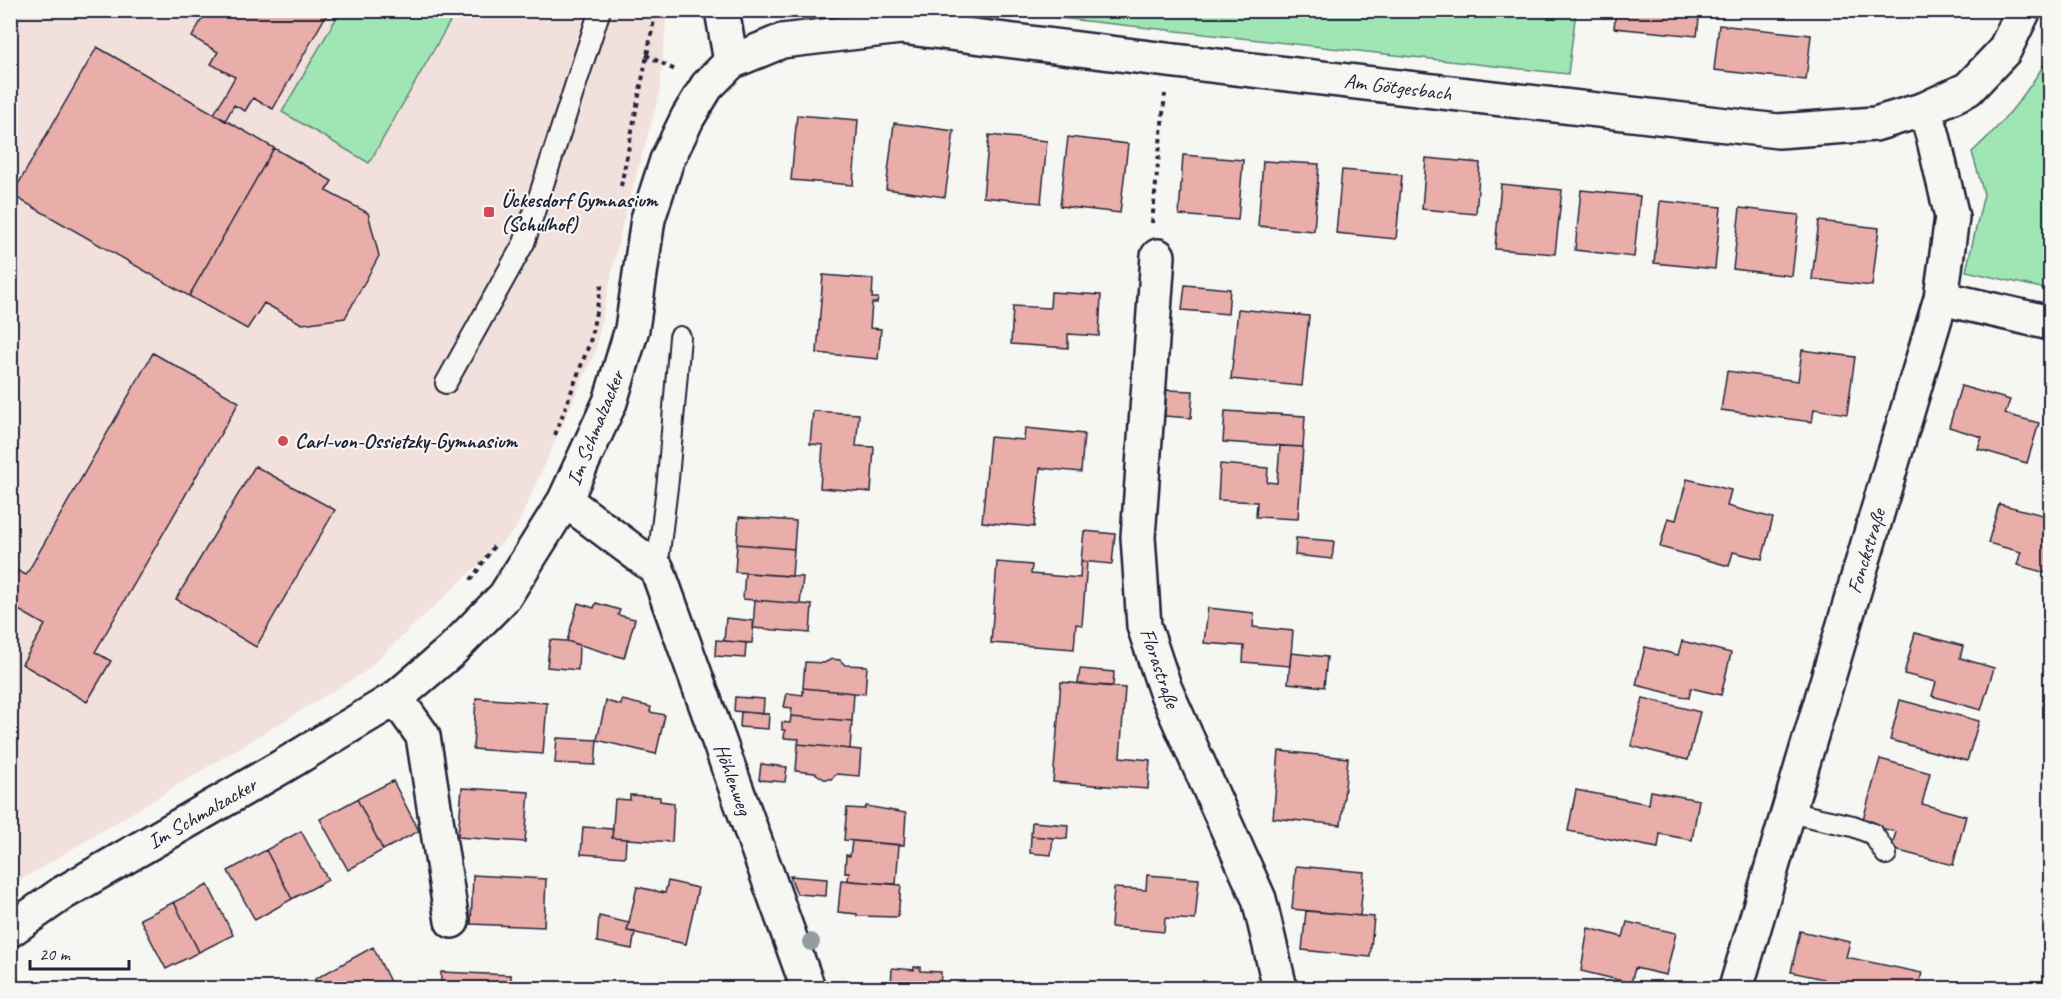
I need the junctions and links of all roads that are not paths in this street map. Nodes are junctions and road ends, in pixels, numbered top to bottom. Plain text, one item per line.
1 (600, 10) edge
2 (722, 10) edge
3 (2024, 10) edge
4 (731, 62) junction
5 (1925, 109) junction
6 (1158, 256) road end
7 (1941, 298) junction
8 (2050, 323) edge
9 (680, 337) dead end
10 (446, 383) dead end
11 (565, 500) junction
12 (657, 569) junction
13 (396, 699) junction
14 (1788, 812) junction
15 (1886, 854) dead end
16 (452, 921) dead end
17 (10, 930) edge
18 (808, 988) edge
19 (1280, 988) edge
20 (1736, 988) edge

1 - 10 lane
2 - 4 street
3 - 5 street, Am Götgesbach
4 - 5 street, Am Götgesbach
4 - 11 street, Im Schmalzacker
5 - 7 street, Fonckstraße
6 - 19 street, Florastraße
7 - 8 street
7 - 14 street, Fonckstraße
9 - 12 lane, Höhlenweg
11 - 12 street
11 - 13 street, Im Schmalzacker
12 - 18 street, Höhlenweg
13 - 16 street
13 - 17 street, Im Schmalzacker
14 - 15 lane
14 - 20 street, Fonckstraße

